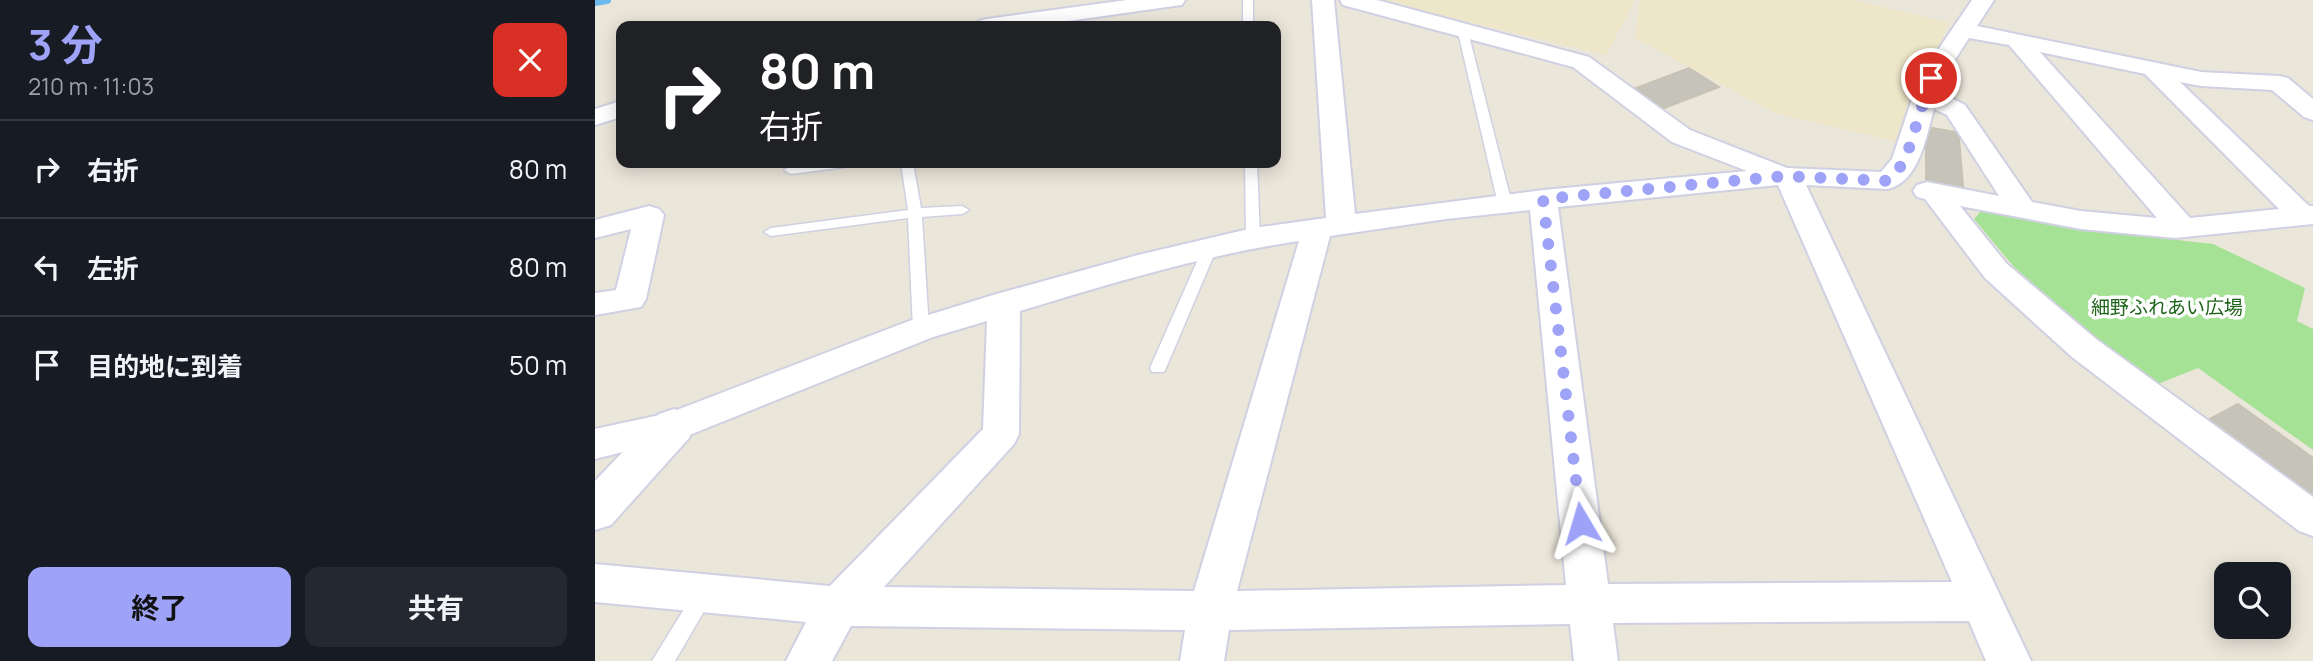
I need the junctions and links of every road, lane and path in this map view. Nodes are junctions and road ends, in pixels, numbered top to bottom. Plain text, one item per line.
1 (1012, 0) edge
2 (1174, 0) edge
3 (1248, 0) edge
4 (1323, 0) edge
5 (1351, 0) edge
6 (1983, 0) edge
7 (1064, 7) edge
8 (1012, 21) edge
9 (1021, 21) edge
10 (1248, 21) edge
11 (1462, 28) junction
12 (1965, 30) junction
13 (2017, 40) junction
14 (2154, 70) junction
15 (1925, 95) junction
16 (616, 111) edge
17 (2313, 112) edge
18 (595, 117) edge
19 (806, 168) edge
20 (908, 168) edge
21 (1251, 168) edge
22 (791, 170) dead end
23 (1786, 176) junction
24 (1888, 181) junction
25 (1935, 193) junction
26 (1543, 199) junction
27 (1505, 204) junction
28 (2022, 209) junction
29 (962, 210) dead end
30 (915, 213) junction
31 (2308, 216) edge
32 (1329, 227) junction
33 (2182, 228) junction
34 (595, 229) edge
35 (771, 232) dead end
36 (1253, 238) junction
37 (1210, 248) junction
38 (1004, 303) junction
39 (595, 304) edge
40 (921, 329) junction
41 (1158, 368) dead end
42 (674, 426) junction
43 (595, 444) edge
44 (595, 511) edge
45 (2313, 519) edge
46 (595, 583) edge
47 (704, 594) junction
48 (1981, 601) junction
49 (1590, 604) junction
50 (839, 606) junction
51 (1210, 611) junction
52 (663, 661) edge
53 (808, 661) edge
54 (1202, 661) edge
55 (1596, 661) edge
56 (2008, 661) edge

1 - 8 street
2 - 7 street
3 - 10 lane
4 - 32 street
5 - 11 street
6 - 12 street
7 - 9 street
11 - 23 street
11 - 27 lane
12 - 13 street
12 - 15 street
13 - 14 street
13 - 33 street
14 - 17 street
14 - 31 street
15 - 24 street
15 - 28 street
16 - 18 street
19 - 22 lane
20 - 30 lane
21 - 36 lane
23 - 24 street
23 - 26 street
23 - 48 street
24 - 25 street
25 - 28 street
25 - 45 street
26 - 27 street
26 - 49 street
27 - 32 street
28 - 33 street
29 - 30 lane
30 - 35 lane
30 - 40 lane
31 - 33 street
32 - 36 street
32 - 51 street
34 - 39 street
36 - 37 street
37 - 38 street
37 - 41 lane
38 - 40 street
38 - 50 street
40 - 42 street
42 - 43 street
42 - 44 street
46 - 47 street
47 - 50 street
47 - 52 lane
48 - 49 street
48 - 56 street
49 - 51 street
49 - 55 street
50 - 51 street
50 - 53 street
51 - 54 street

